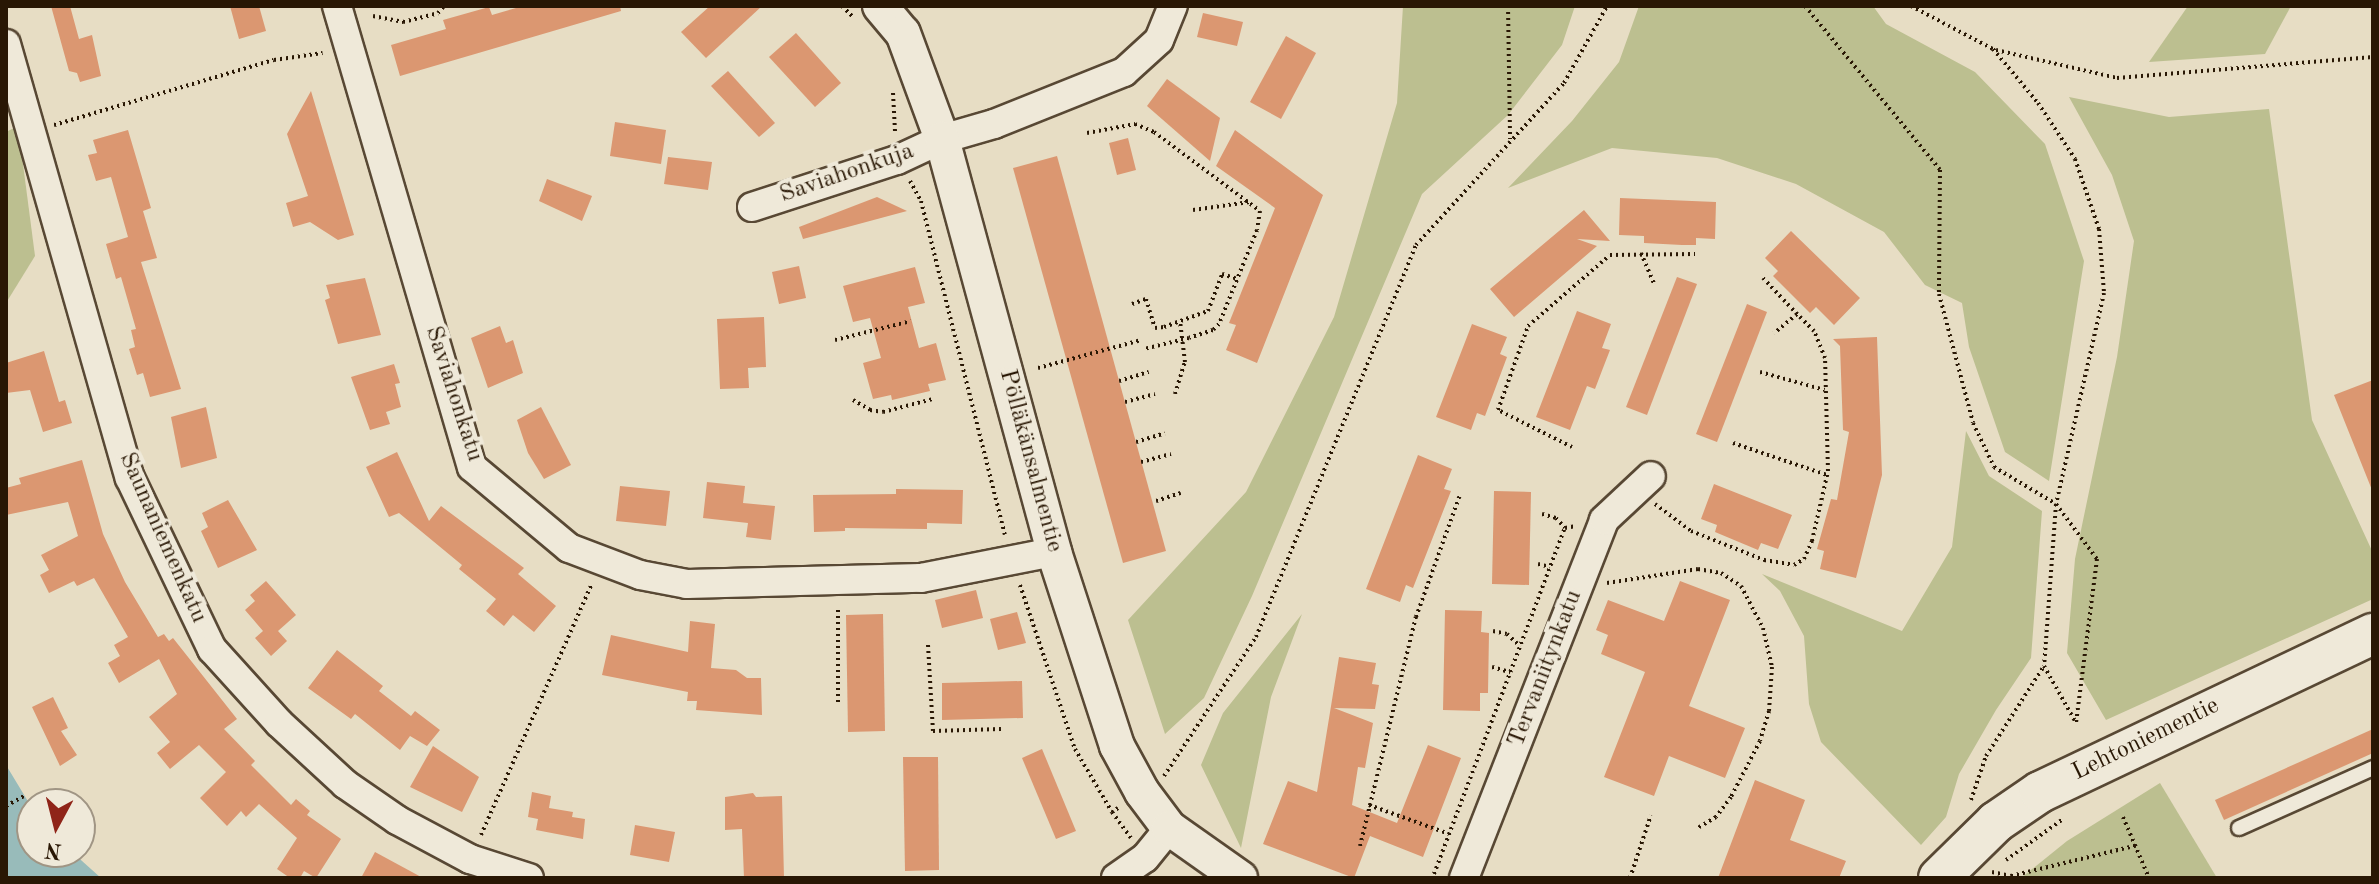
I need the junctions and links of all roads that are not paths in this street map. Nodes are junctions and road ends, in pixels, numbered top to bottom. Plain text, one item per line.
1 (337, 6) edge
2 (1173, 6) edge
3 (870, 15) edge
4 (6, 44) edge
5 (942, 139) junction
6 (752, 207) dead end
7 (1645, 482) road end
8 (1054, 552) junction
9 (2373, 634) edge
10 (2373, 768) edge
11 (1169, 828) junction
12 (2239, 828) dead end
13 (529, 878) edge
14 (1116, 878) edge
15 (1240, 878) edge
16 (1464, 878) edge
17 (1939, 878) edge

1 - 8 street, Saviahonkatu
2 - 5 street, Saviahonkuja
3 - 5 street, Pölläkänsalmentie
4 - 13 street, Saunaniemenkatu
5 - 6 street, Saviahonkuja
5 - 8 street, Pölläkänsalmentie
7 - 16 street, Tervaniitynkatu
8 - 11 street, Pölläkänsalmentie
9 - 17 main road, Lehtoniementie
10 - 12 lane
11 - 14 street
11 - 15 street, Pölläkänsalmentie

